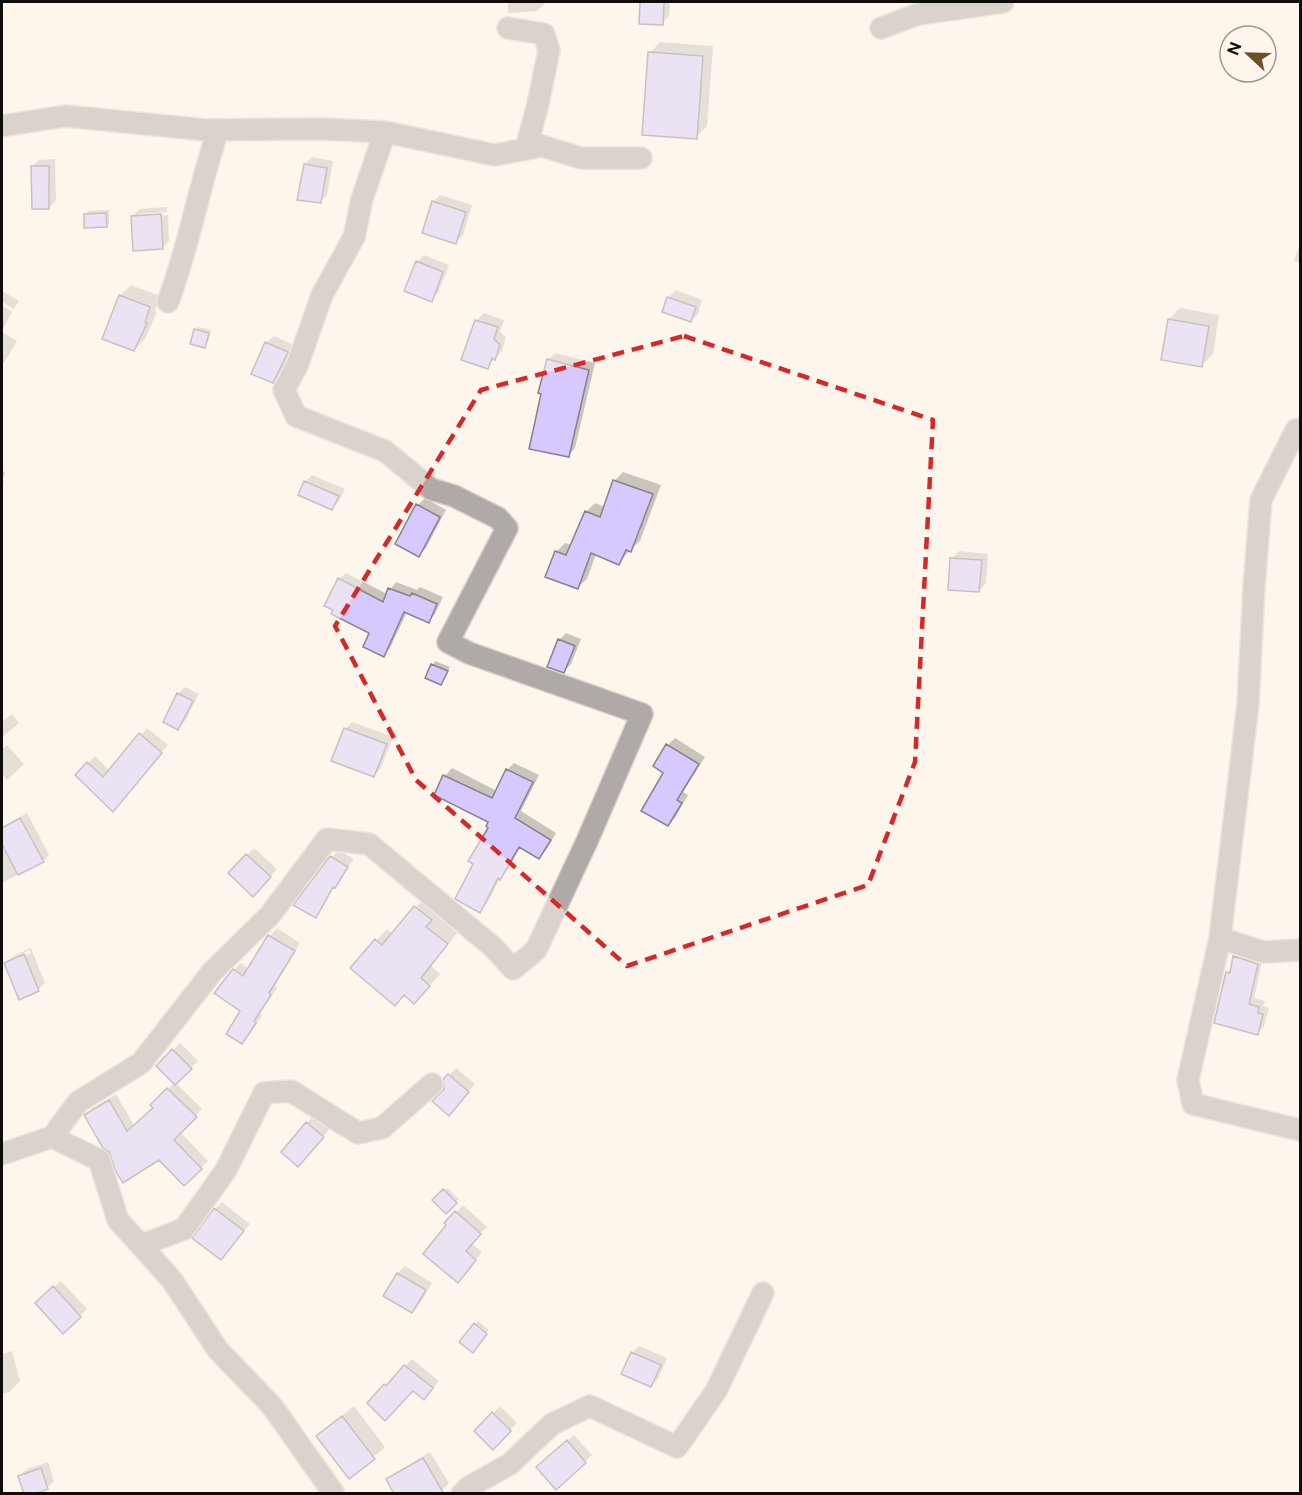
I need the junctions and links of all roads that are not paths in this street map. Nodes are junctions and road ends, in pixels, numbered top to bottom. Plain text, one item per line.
1 (1003, 2) edge
2 (508, 28) dead end
3 (881, 28) dead end
4 (2, 126) edge
5 (218, 130) junction
6 (385, 132) junction
7 (542, 146) junction
8 (641, 158) dead end
9 (168, 302) dead end
10 (1300, 429) edge
11 (1220, 938) junction
12 (1300, 950) edge
13 (432, 1084) dead end
14 (1300, 1130) edge
15 (52, 1137) junction
16 (2, 1154) edge
17 (142, 1245) junction
18 (763, 1293) dead end
19 (334, 1494) edge
20 (462, 1494) edge

1 - 3 street
2 - 7 street
4 - 5 street
5 - 6 street
5 - 9 street
6 - 7 street
6 - 15 street
7 - 8 street
10 - 11 street
11 - 12 street
11 - 14 street
13 - 17 street
15 - 16 street
15 - 17 street
17 - 19 street
18 - 20 street

